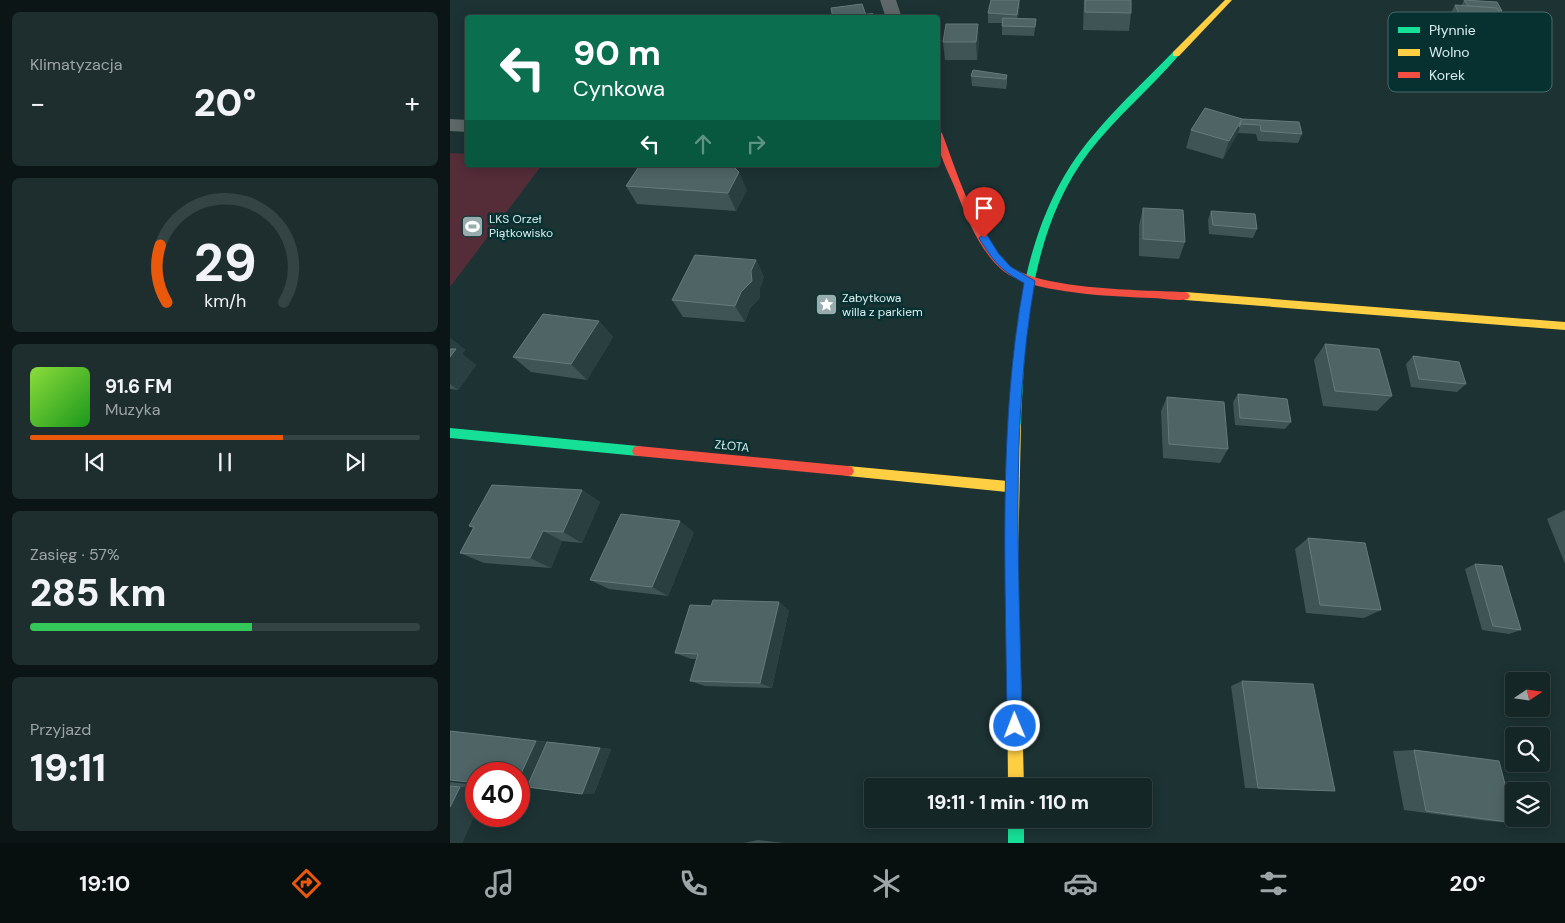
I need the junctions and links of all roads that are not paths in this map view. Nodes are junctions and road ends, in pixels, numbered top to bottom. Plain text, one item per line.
1 (888, 0) edge
2 (1229, 0) edge
3 (893, 15) edge
4 (450, 125) edge
5 (465, 126) edge
6 (940, 144) edge
7 (1030, 281) junction
8 (1565, 326) edge
9 (450, 433) edge
10 (1012, 487) junction
11 (1016, 778) edge
12 (1016, 828) edge
13 (1016, 843) edge

1 - 3 street
2 - 7 street
4 - 5 street
6 - 7 street
7 - 8 street
7 - 10 street
9 - 10 street, ZŁOTA
10 - 11 street
12 - 13 street

